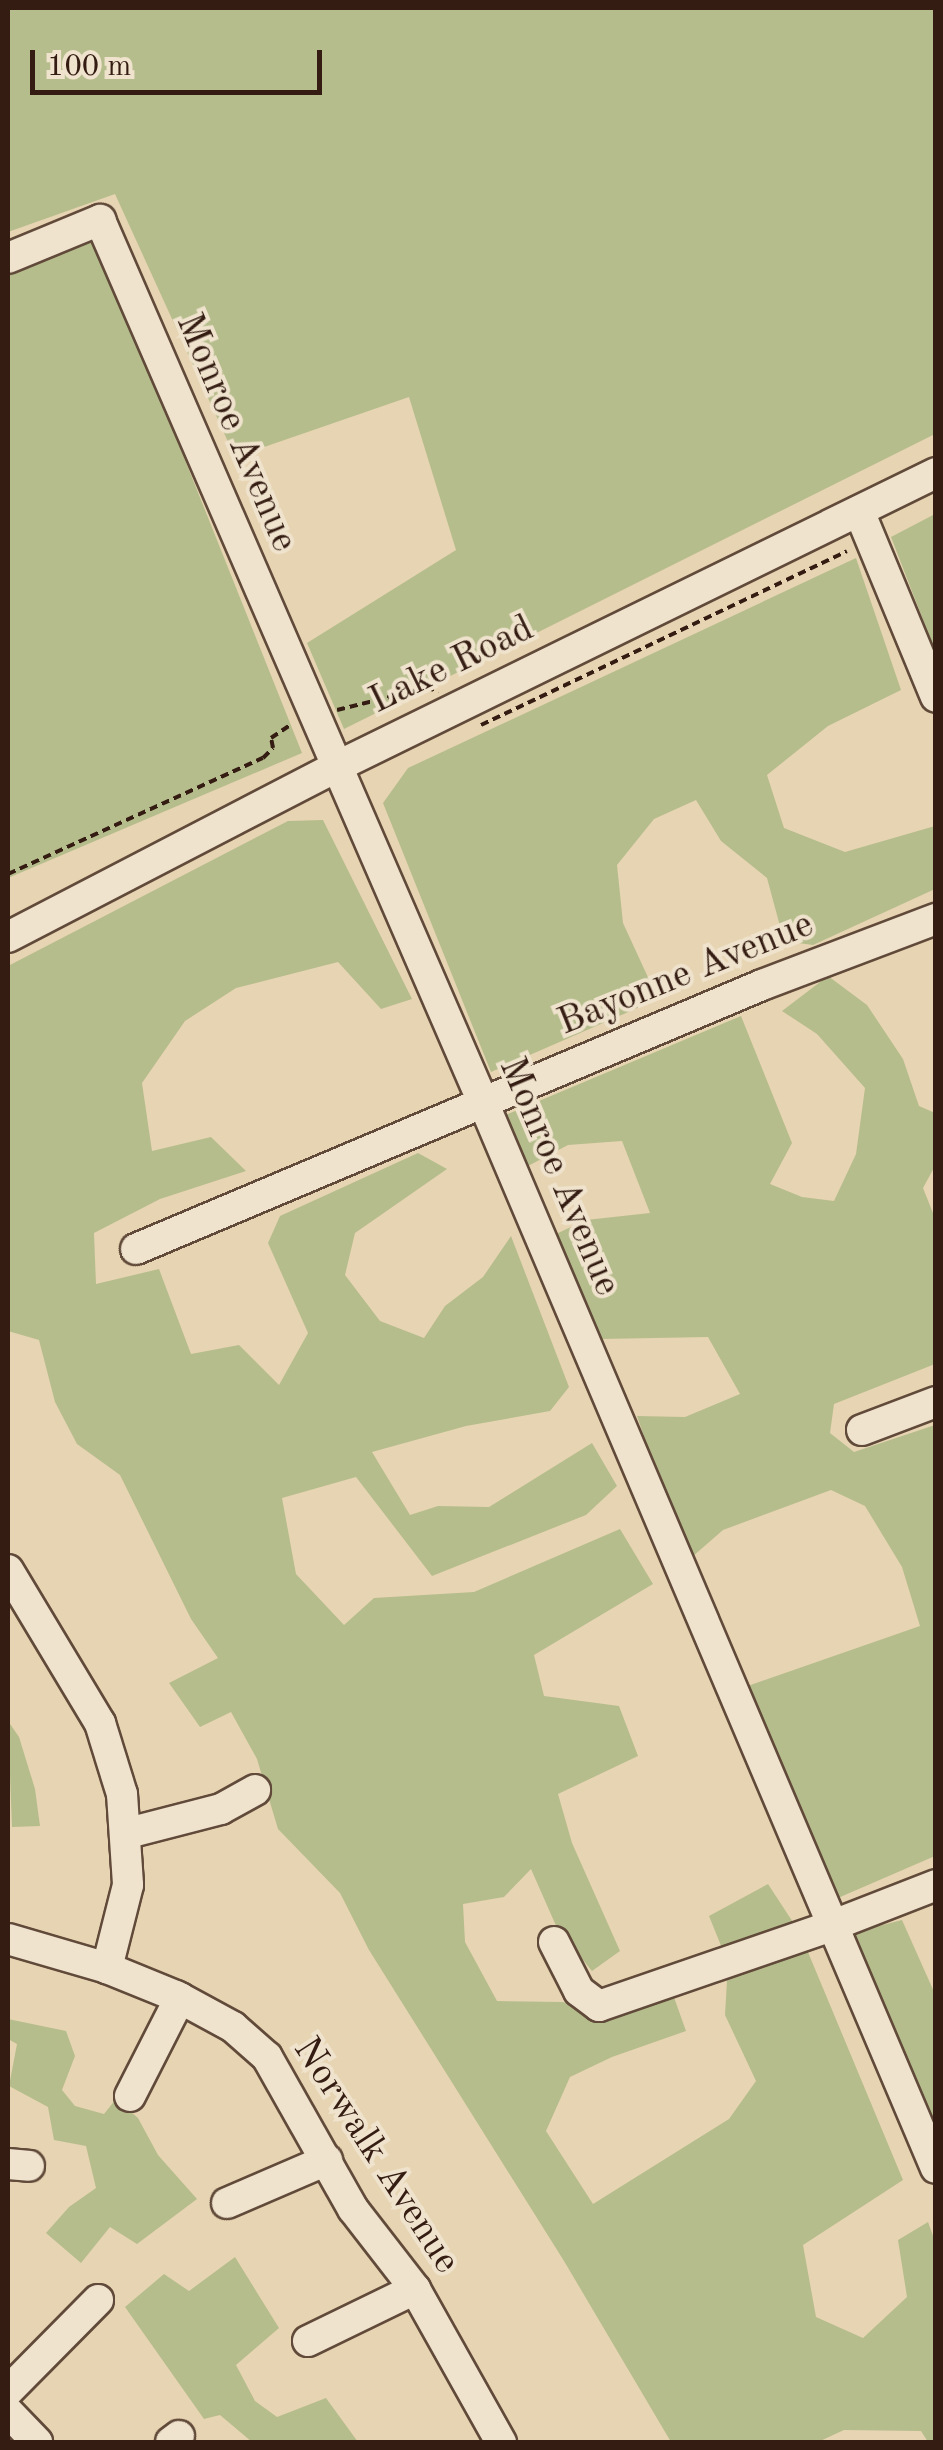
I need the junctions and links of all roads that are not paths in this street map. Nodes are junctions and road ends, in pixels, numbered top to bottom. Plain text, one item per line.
1 (8, 258) edge
2 (936, 473) edge
3 (859, 512) junction
4 (936, 697) edge
5 (334, 768) junction
6 (936, 918) edge
7 (8, 937) edge
8 (483, 1102) junction
9 (136, 1249) dead end
10 (936, 1402) edge
11 (862, 1430) dead end
12 (8, 1570) edge
13 (254, 1790) dead end
14 (128, 1833) junction
15 (936, 1885) edge
16 (832, 1926) junction
17 (8, 1938) edge
18 (554, 1942) dead end
19 (108, 1968) junction
20 (180, 1998) junction
21 (130, 2096) dead end
22 (327, 2160) junction
23 (936, 2168) edge
24 (227, 2204) dead end
25 (415, 2289) junction
26 (98, 2300) dead end
27 (308, 2341) dead end
28 (8, 2391) edge
29 (8, 2412) edge
30 (37, 2442) edge
31 (501, 2442) edge

1 - 5 street, Monroe Avenue
2 - 3 street, Lake Road
3 - 4 street
3 - 5 street, Lake Road
5 - 7 street, Lake Road
5 - 8 street, Monroe Avenue
6 - 8 street, Bayonne Avenue
8 - 9 street, Bayonne Avenue
8 - 16 street, Monroe Avenue
10 - 11 street
12 - 14 street
13 - 14 street
14 - 19 street
15 - 16 street
16 - 18 street
16 - 23 street, Monroe Avenue
17 - 19 street, Norwalk Avenue
19 - 20 street, Norwalk Avenue
20 - 21 street
20 - 22 street, Norwalk Avenue
22 - 24 street
22 - 25 street, Norwalk Avenue
25 - 27 street
25 - 31 street, Norwalk Avenue
26 - 28 street
29 - 30 street

